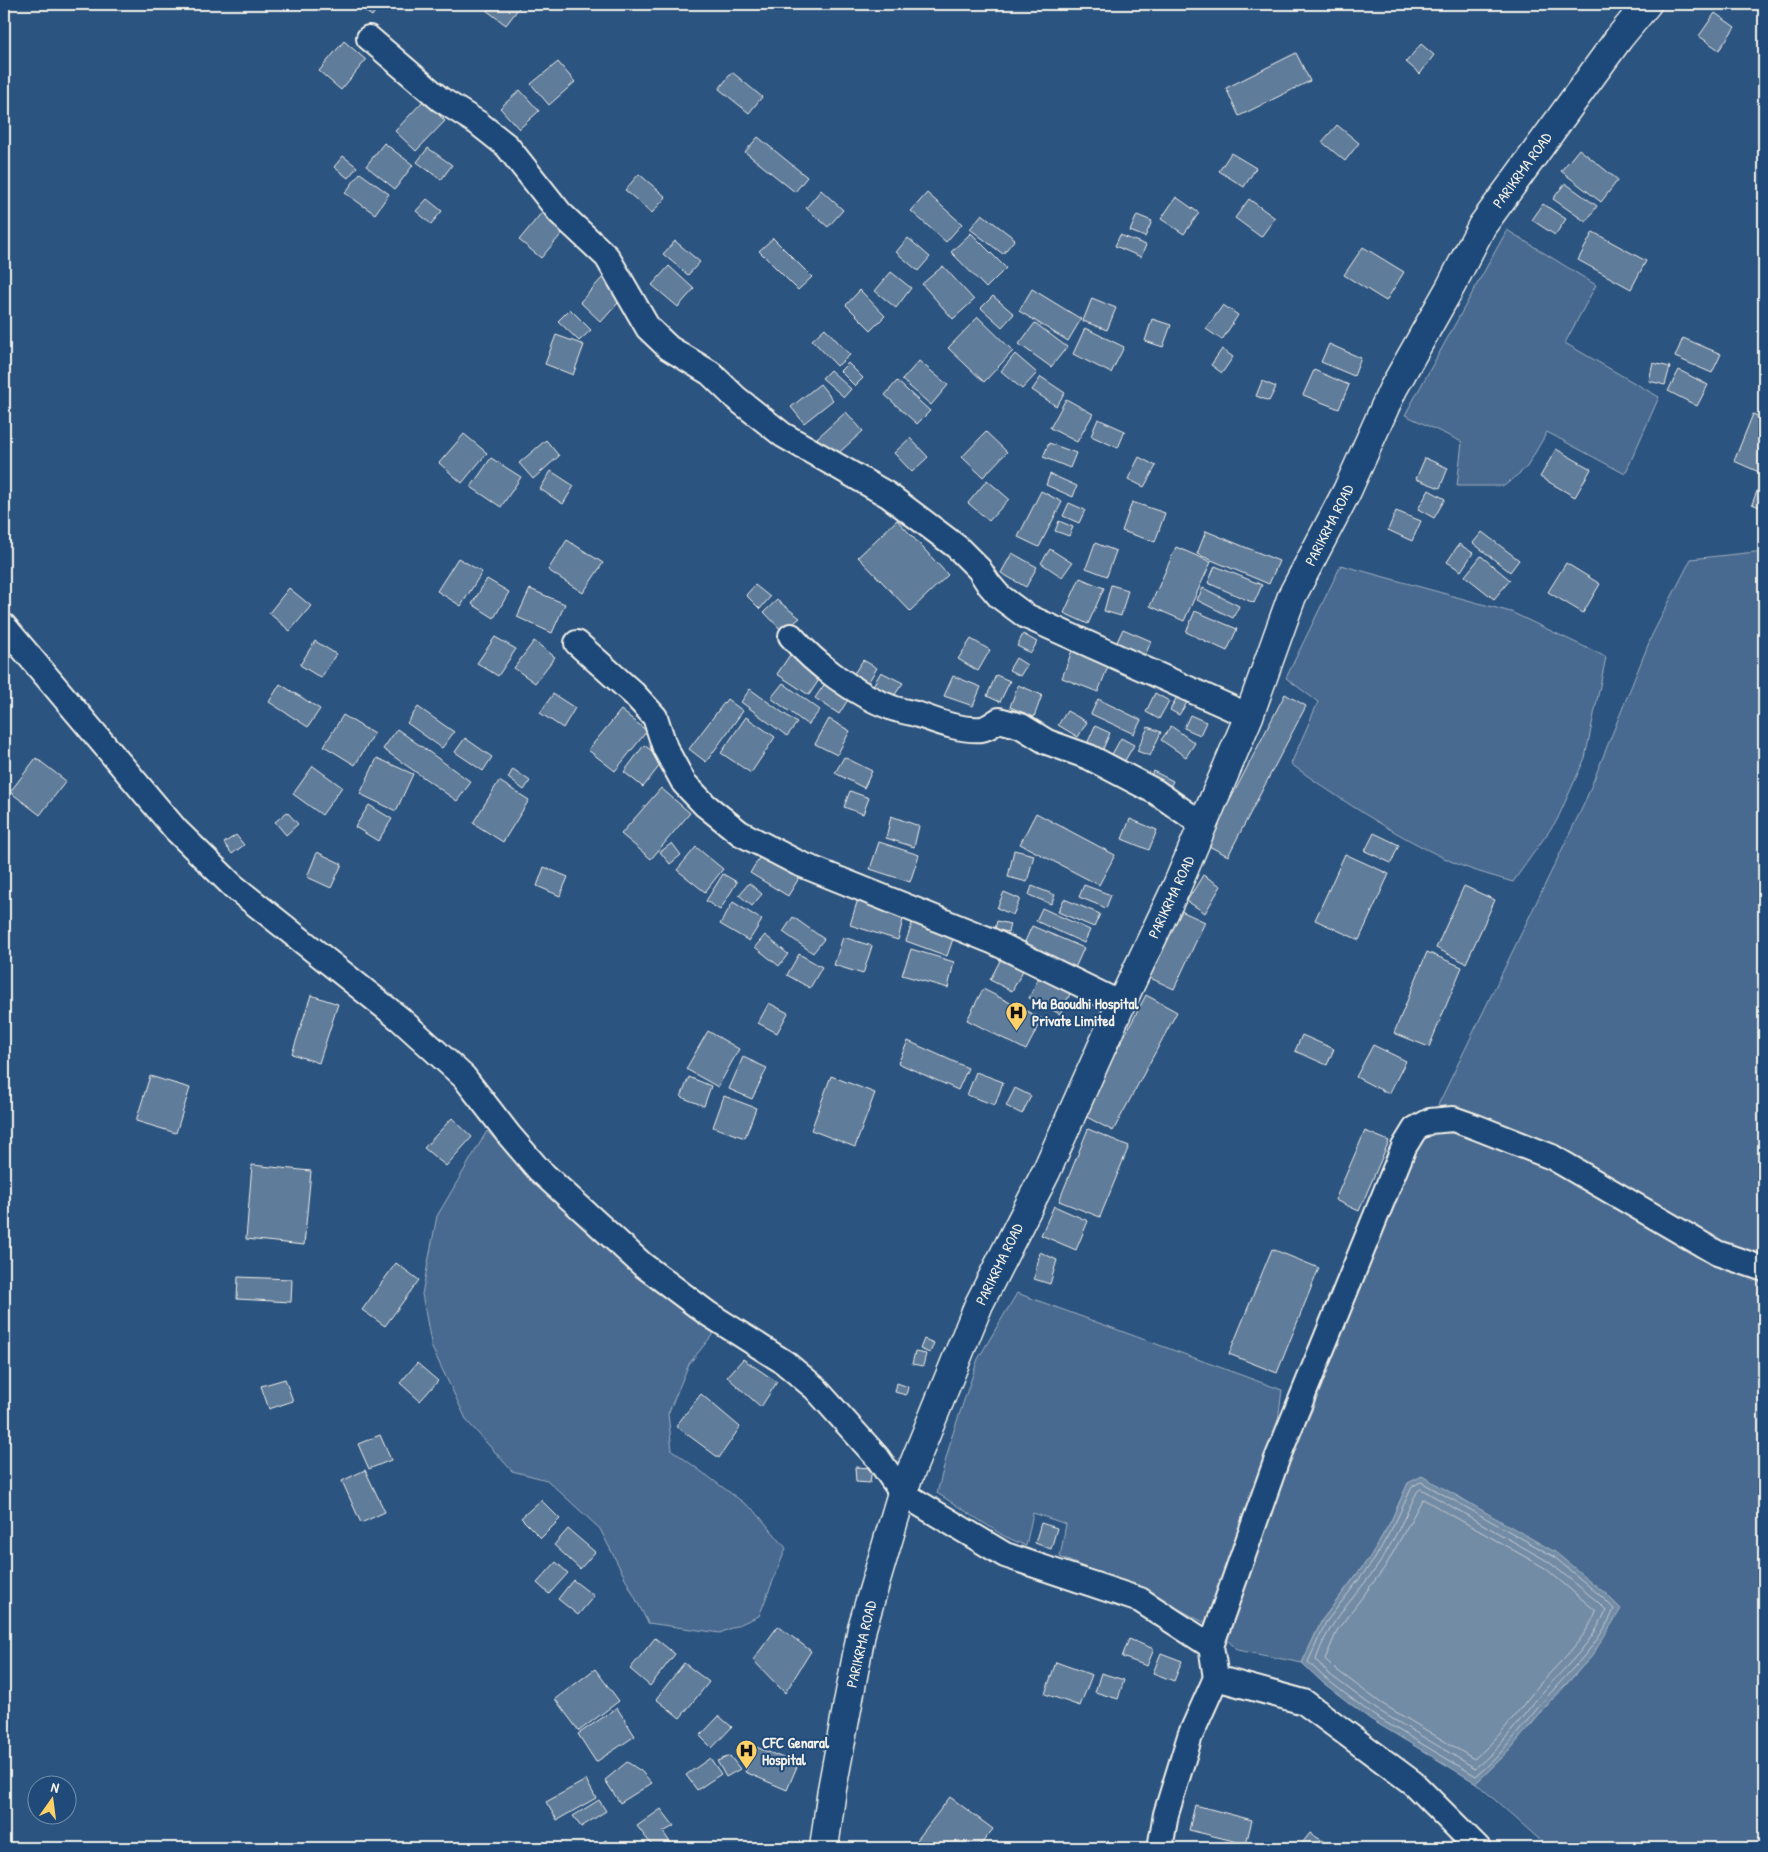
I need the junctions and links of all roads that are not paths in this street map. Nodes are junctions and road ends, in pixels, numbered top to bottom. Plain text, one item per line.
1 (1647, 4) edge
2 (370, 38) dead end
3 (4, 626) edge
4 (791, 636) dead end
5 (577, 643) dead end
6 (1249, 716) junction
7 (1203, 824) junction
8 (1121, 1004) junction
9 (1764, 1269) edge
10 (902, 1493) junction
11 (1211, 1646) junction
12 (1216, 1678) junction
13 (824, 1848) edge
14 (1160, 1848) edge
15 (1478, 1848) edge

1 - 6 street, PARIKRMA ROAD
2 - 6 street
3 - 10 street
4 - 7 street
5 - 8 street
6 - 7 street, PARIKRMA ROAD
7 - 8 street, PARIKRMA ROAD
8 - 10 street, PARIKRMA ROAD
9 - 11 street
10 - 11 street
10 - 13 street, PARIKRMA ROAD
11 - 12 street
12 - 14 street
12 - 15 street

